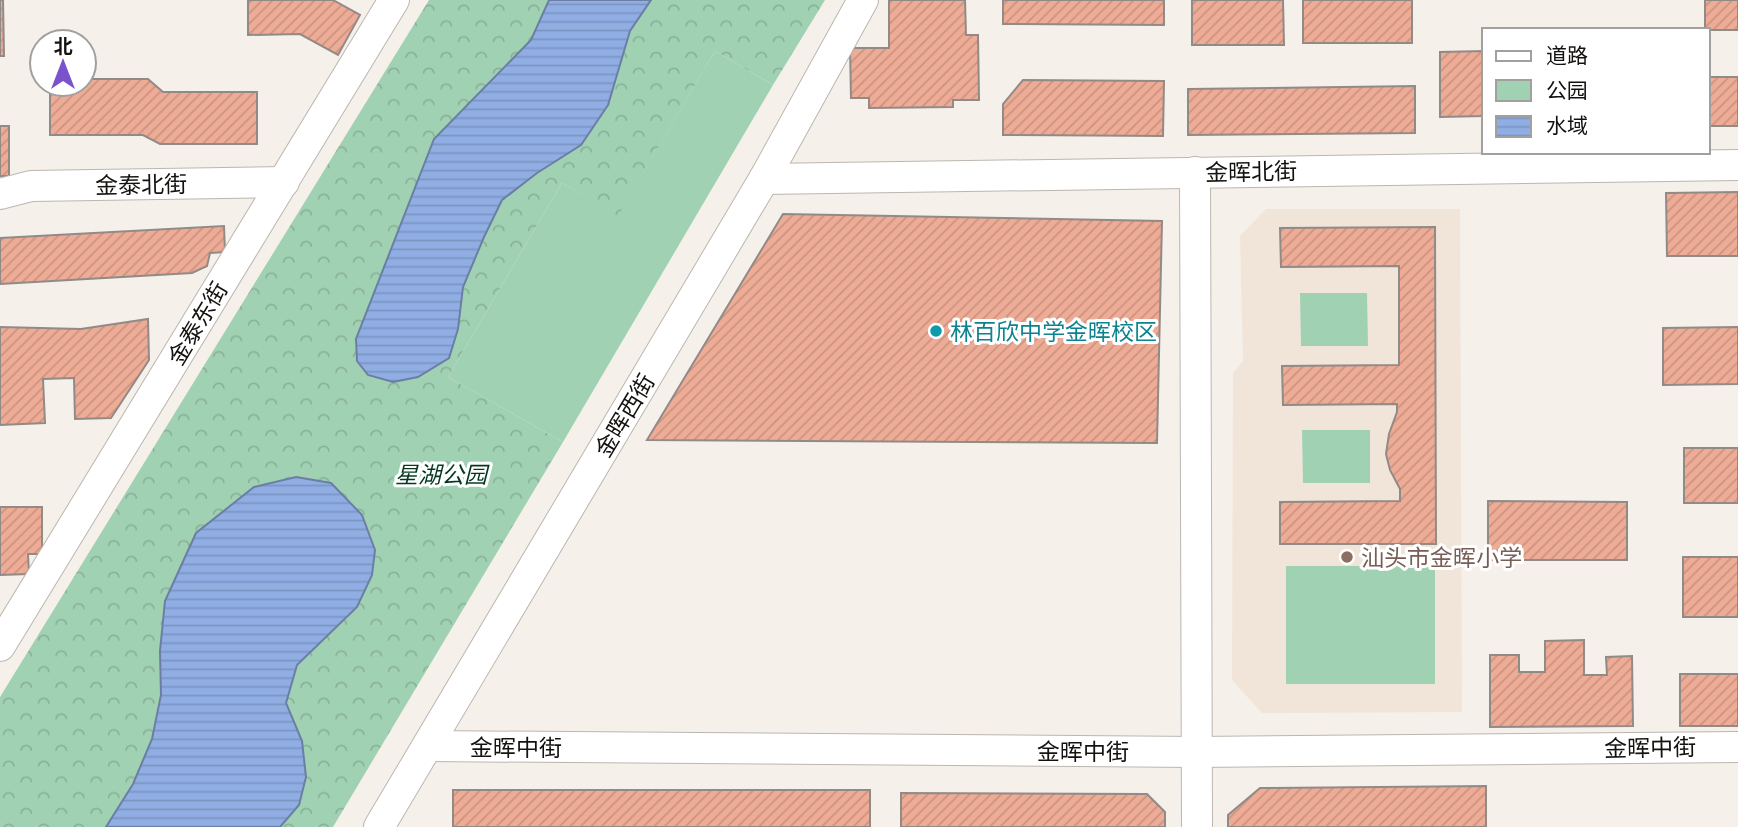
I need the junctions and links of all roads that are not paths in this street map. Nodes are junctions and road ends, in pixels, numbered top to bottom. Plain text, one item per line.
1 (394, 0) edge
2 (863, 0) edge
3 (1738, 165) edge
4 (1195, 172) junction
5 (764, 178) junction
6 (284, 182) junction
7 (0, 194) edge
8 (0, 646) edge
9 (428, 746) junction
10 (1738, 747) edge
11 (1197, 752) junction
12 (379, 827) edge
13 (1197, 827) edge

1 - 6 street, 金泰东街
2 - 5 street, 金晖西街
3 - 4 street, 金晖北街
4 - 5 street, 金晖北街
4 - 11 street
5 - 9 street, 金晖西街
6 - 7 street, 金泰北街
6 - 8 street, 金泰东街
9 - 11 street, 金晖中街
9 - 12 street, 金晖西街
10 - 11 street, 金晖中街
11 - 13 street

